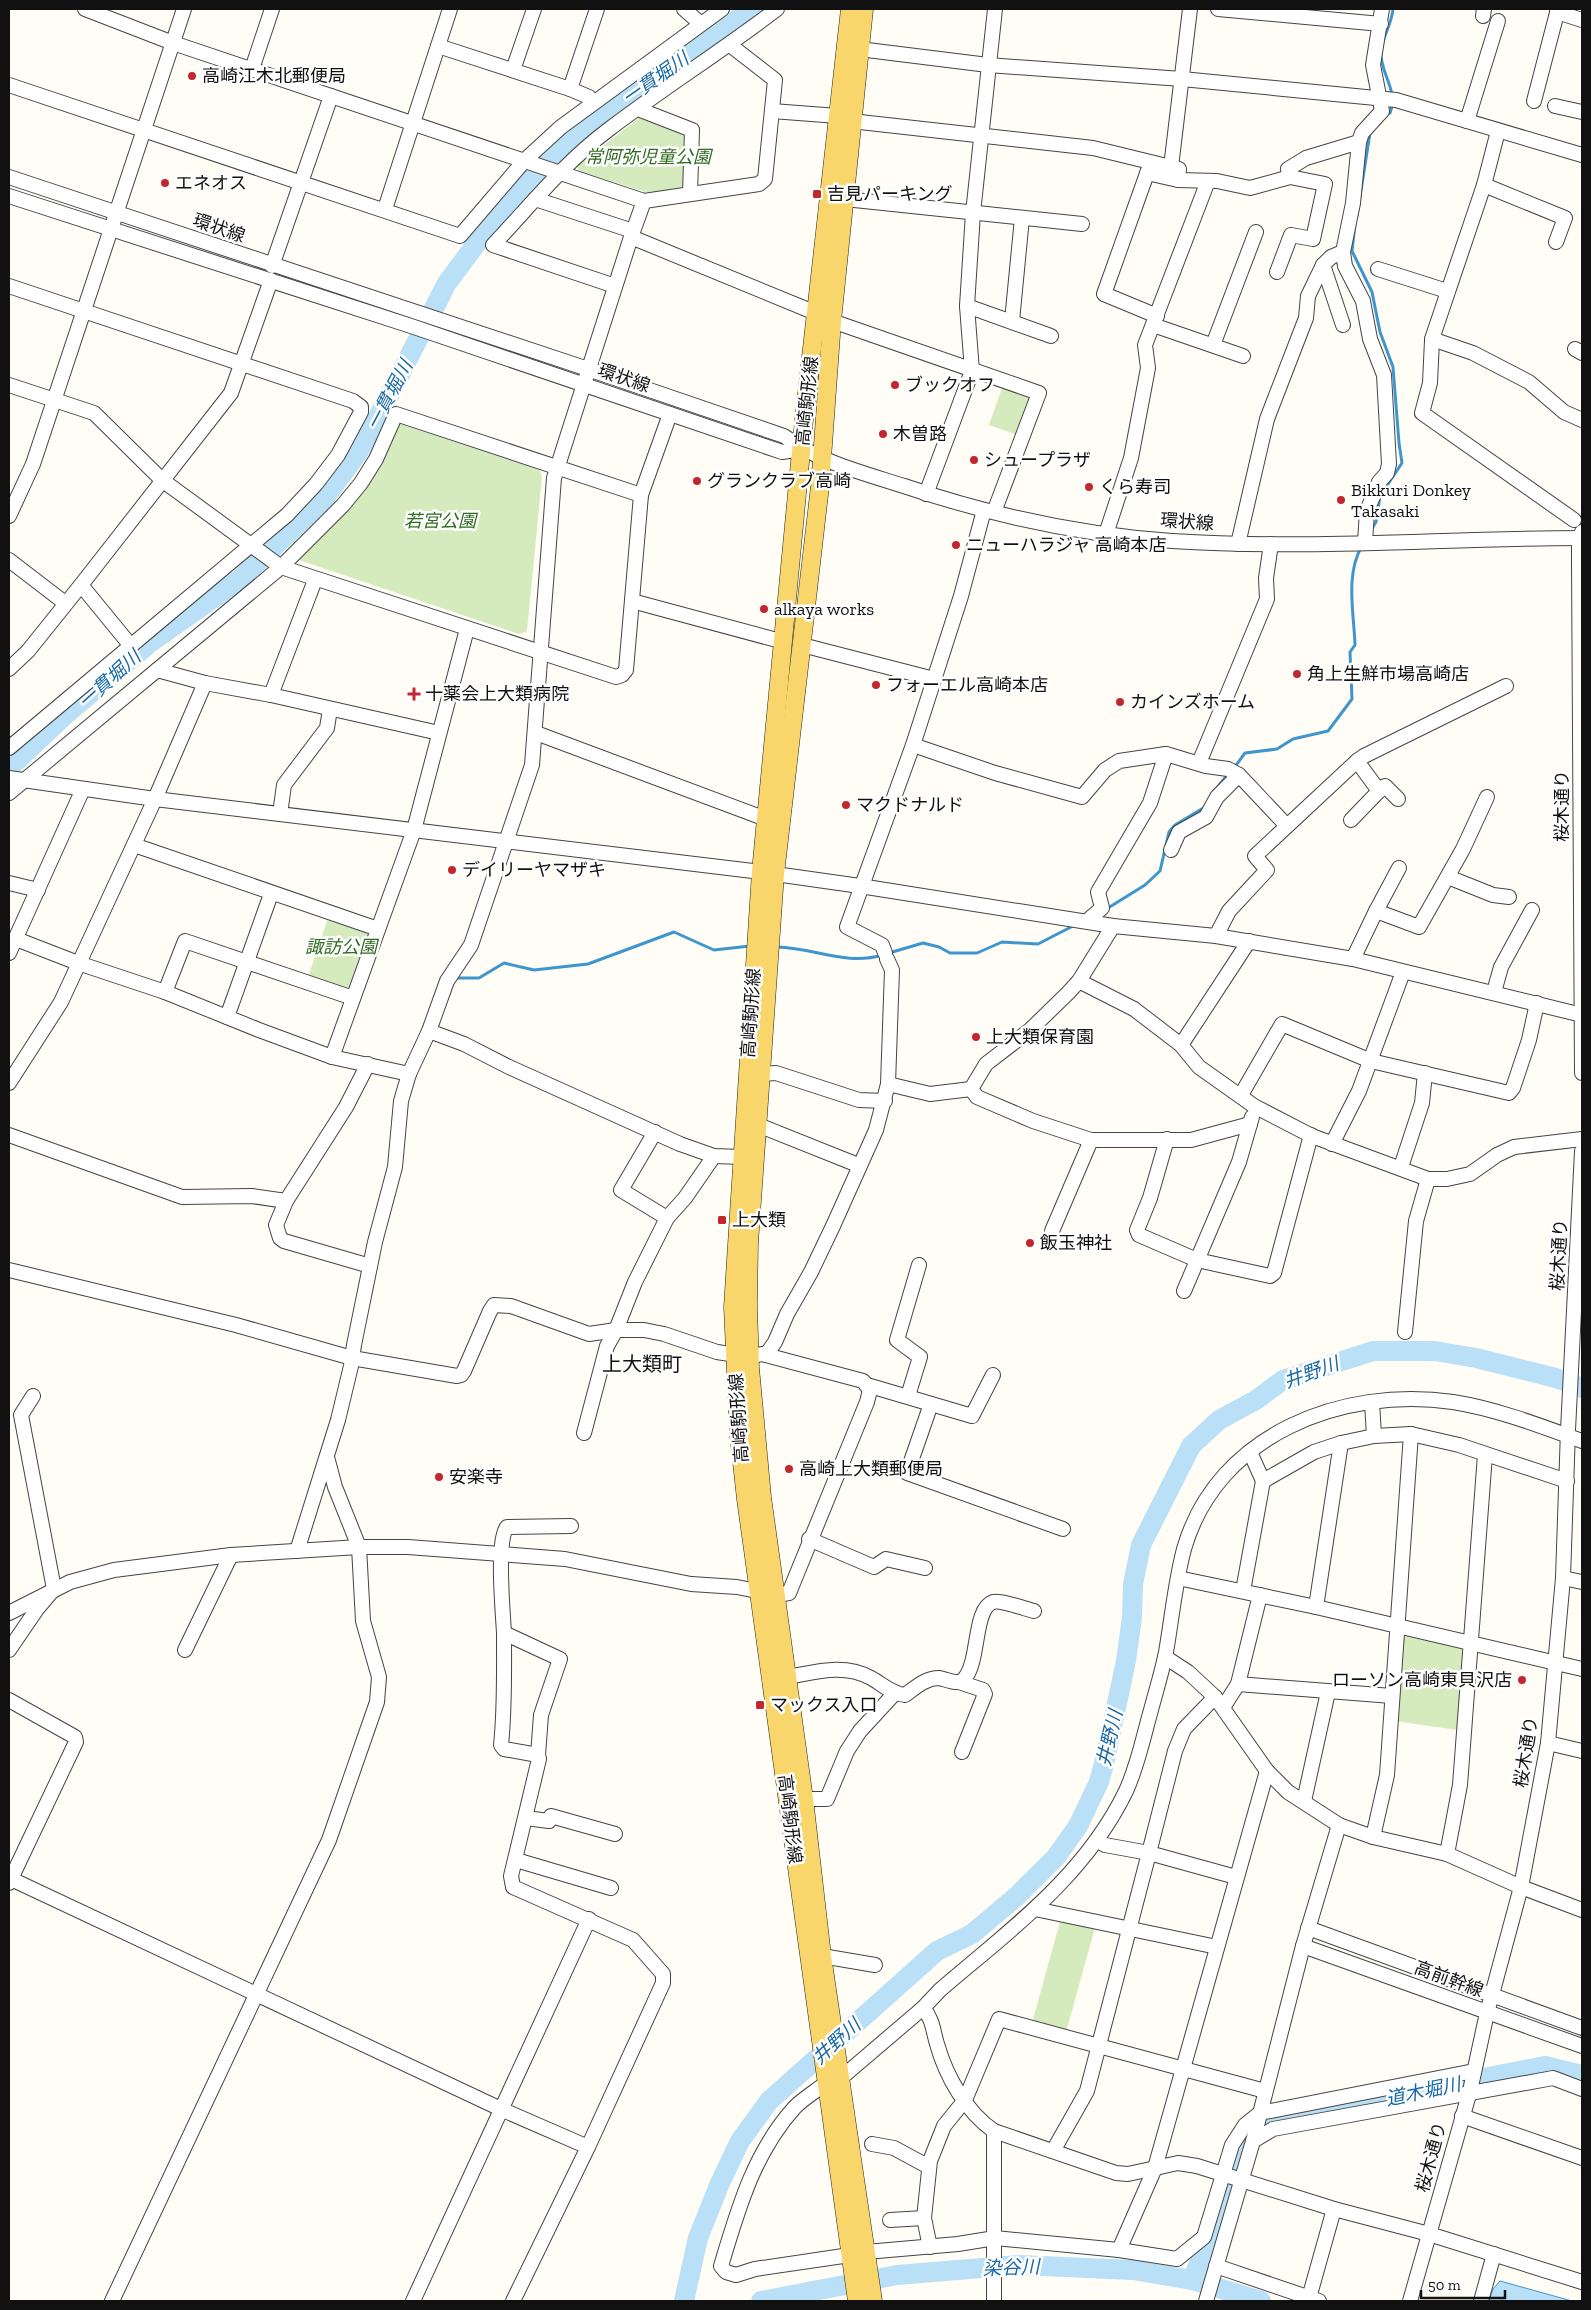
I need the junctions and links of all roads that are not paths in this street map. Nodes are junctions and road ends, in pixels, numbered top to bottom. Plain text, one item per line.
1 (85, 9) edge
2 (184, 9) edge
3 (272, 9) edge
4 (450, 9) edge
5 (534, 9) edge
6 (597, 9) edge
7 (684, 9) edge
8 (722, 9) edge
9 (777, 9) edge
10 (850, 9) edge
11 (864, 9) edge
12 (994, 9) edge
13 (1190, 9) edge
14 (1218, 9) edge
15 (1382, 9) edge
16 (1558, 11) edge
17 (1582, 20) edge
18 (1498, 21) dead end
19 (701, 24) junction
20 (1381, 24) junction
21 (173, 43) junction
22 (730, 45) junction
23 (438, 46) junction
24 (852, 48) junction
25 (988, 64) junction
26 (252, 69) junction
27 (513, 70) junction
28 (1182, 78) junction
29 (9, 85) edge
30 (570, 89) junction
31 (331, 96) junction
32 (1380, 100) junction
33 (1534, 101) dead end
34 (594, 102) junction
35 (1555, 106) dead end
36 (638, 109) junction
37 (772, 111) junction
38 (1582, 112) edge
39 (845, 119) junction
40 (1467, 121) junction
41 (413, 123) junction
42 (145, 130) junction
43 (1498, 131) junction
44 (982, 136) junction
45 (1359, 142) junction
46 (1582, 155) edge
47 (525, 160) junction
48 (1149, 167) junction
49 (1171, 167) junction
50 (560, 171) junction
51 (9, 177) edge
52 (1290, 177) junction
53 (1178, 180) junction
54 (1208, 181) junction
55 (302, 182) junction
56 (1484, 185) junction
57 (690, 194) junction
58 (9, 196) edge
59 (534, 199) junction
60 (845, 199) junction
61 (644, 201) junction
62 (385, 209) junction
63 (117, 213) junction
64 (974, 213) junction
65 (1022, 218) junction
66 (1082, 224) dead end
67 (111, 230) junction
68 (1256, 232) dead end
69 (632, 234) junction
70 (1556, 242) dead end
71 (1343, 252) junction
72 (1323, 265) junction
73 (272, 266) junction
74 (1378, 268) dead end
75 (1277, 272) dead end
76 (271, 280) junction
77 (9, 286) edge
78 (615, 286) junction
79 (1447, 291) junction
80 (967, 306) junction
81 (84, 312) junction
82 (816, 313) junction
83 (1012, 320) junction
84 (1155, 320) junction
85 (832, 321) junction
86 (1343, 325) dead end
87 (1051, 336) dead end
88 (1432, 340) junction
89 (1213, 345) junction
90 (1243, 356) dead end
91 (243, 364) junction
92 (588, 368) junction
93 (972, 371) junction
94 (583, 384) junction
95 (9, 385) edge
96 (54, 399) junction
97 (670, 414) junction
98 (1582, 420) edge
99 (802, 449) junction
100 (822, 458) junction
101 (557, 467) junction
102 (162, 480) junction
103 (926, 494) junction
104 (641, 495) junction
105 (989, 511) junction
106 (9, 516) edge
107 (1574, 520) dead end
108 (1106, 534) junction
109 (1581, 536) edge
110 (1366, 542) junction
111 (1238, 544) junction
112 (1271, 544) junction
113 (251, 546) junction
114 (9, 560) edge
115 (281, 567) junction
116 (316, 580) junction
117 (81, 585) junction
118 (632, 601) junction
119 (65, 603) junction
120 (468, 629) junction
121 (784, 642) junction
122 (802, 645) junction
123 (131, 646) junction
124 (540, 652) junction
125 (9, 669) edge
126 (157, 670) junction
127 (934, 679) junction
128 (205, 683) junction
129 (1506, 686) dead end
130 (271, 695) junction
131 (330, 709) junction
132 (439, 733) junction
133 (536, 733) junction
134 (1581, 736) edge
135 (913, 745) junction
136 (9, 748) edge
137 (1166, 754) junction
138 (1358, 761) junction
139 (1200, 762) junction
140 (1239, 775) junction
141 (17, 780) edge
142 (83, 789) junction
143 (1379, 791) junction
144 (9, 793) edge
145 (1398, 798) dead end
146 (1487, 798) dead end
147 (155, 800) junction
148 (280, 814) junction
149 (766, 819) junction
150 (1351, 820) dead end
151 (1287, 826) junction
152 (414, 830) junction
153 (506, 841) junction
154 (134, 845) junction
155 (1171, 850) dead end
156 (1399, 868) dead end
157 (768, 873) junction
158 (1448, 877) junction
159 (9, 883) edge
160 (860, 886) junction
161 (38, 890) junction
162 (271, 894) junction
163 (1509, 897) dead end
164 (1376, 910) junction
165 (1532, 910) dead end
166 (1582, 920) edge
167 (1087, 921) junction
168 (1113, 926) junction
169 (378, 929) junction
170 (1216, 936) junction
171 (16, 939) junction
172 (1249, 941) junction
173 (9, 954) edge
174 (1353, 959) junction
175 (78, 963) junction
176 (245, 963) junction
177 (1403, 972) junction
178 (1078, 981) junction
179 (165, 992) junction
180 (1494, 992) junction
181 (353, 998) junction
182 (1537, 1003) junction
183 (1582, 1015) edge
184 (227, 1017) junction
185 (429, 1032) junction
186 (1181, 1045) junction
187 (332, 1057) junction
188 (1371, 1061) junction
189 (368, 1064) junction
190 (1425, 1073) junction
191 (1582, 1073) edge
192 (409, 1074) junction
193 (762, 1074) junction
194 (9, 1083) edge
195 (888, 1084) junction
196 (971, 1089) junction
197 (1241, 1095) junction
198 (885, 1101) junction
199 (1254, 1106) junction
200 (1250, 1124) junction
201 (758, 1125) junction
202 (656, 1132) junction
203 (9, 1135) edge
204 (1311, 1135) junction
205 (1167, 1139) junction
206 (1582, 1139) edge
207 (1091, 1140) junction
208 (1332, 1144) junction
209 (1582, 1151) edge
210 (714, 1156) junction
211 (742, 1157) junction
212 (858, 1166) junction
213 (1401, 1167) junction
214 (1428, 1179) junction
215 (286, 1201) junction
216 (667, 1218) junction
217 (1052, 1231) dead end
218 (1197, 1260) junction
219 (919, 1265) dead end
220 (370, 1266) junction
221 (9, 1270) edge
222 (1184, 1290) dead end
223 (616, 1330) junction
224 (1404, 1332) dead end
225 (750, 1355) junction
226 (352, 1358) junction
227 (993, 1376) dead end
228 (868, 1385) junction
229 (33, 1396) dead end
230 (908, 1396) junction
231 (1372, 1402) junction
232 (931, 1404) junction
233 (584, 1433) dead end
234 (1568, 1433) junction
235 (1411, 1434) junction
236 (1374, 1436) junction
237 (1582, 1441) edge
238 (1341, 1443) junction
239 (1250, 1452) junction
240 (1485, 1455) junction
241 (327, 1456) junction
242 (1263, 1481) junction
243 (1567, 1481) junction
244 (571, 1526) dead end
245 (1063, 1529) dead end
246 (810, 1540) junction
247 (359, 1547) junction
248 (297, 1551) junction
249 (502, 1553) junction
250 (231, 1555) junction
251 (925, 1568) dead end
252 (1178, 1578) junction
253 (1563, 1578) junction
254 (1582, 1582) edge
255 (54, 1589) junction
256 (1243, 1591) junction
257 (769, 1593) junction
258 (1260, 1596) junction
259 (1316, 1607) junction
260 (1034, 1611) dead end
261 (9, 1613) edge
262 (1396, 1627) junction
263 (504, 1633) junction
264 (1471, 1644) junction
265 (9, 1650) edge
266 (185, 1650) dead end
267 (1165, 1656) junction
268 (1556, 1664) junction
269 (1582, 1669) edge
270 (788, 1677) junction
271 (958, 1682) junction
272 (1238, 1684) junction
273 (1328, 1692) junction
274 (895, 1693) junction
275 (1392, 1696) junction
276 (9, 1700) edge
277 (1220, 1701) junction
278 (1548, 1743) junction
279 (1582, 1751) edge
280 (962, 1752) dead end
281 (538, 1755) junction
282 (1267, 1771) junction
283 (804, 1799) junction
284 (1304, 1802) junction
285 (526, 1818) junction
286 (1339, 1825) junction
287 (615, 1834) dead end
288 (1373, 1837) junction
289 (1097, 1840) junction
290 (1149, 1854) junction
291 (1447, 1854) junction
292 (516, 1860) junction
293 (1236, 1877) junction
294 (9, 1880) edge
295 (1521, 1887) junction
296 (610, 1888) dead end
297 (1035, 1909) junction
298 (1582, 1910) edge
299 (589, 1919) junction
300 (1130, 1928) junction
301 (1308, 1928) junction
302 (1302, 1946) junction
303 (1217, 1947) junction
304 (815, 1957) junction
305 (875, 1965) dead end
306 (257, 1994) junction
307 (1492, 1996) junction
308 (923, 2008) junction
309 (1487, 2013) junction
310 (1582, 2028) edge
311 (1100, 2046) junction
312 (1582, 2046) edge
313 (1184, 2069) junction
314 (1474, 2072) junction
315 (833, 2075) junction
316 (1582, 2088) edge
317 (1265, 2091) junction
318 (1470, 2092) junction
319 (966, 2100) junction
320 (503, 2110) junction
321 (1260, 2113) junction
322 (1462, 2116) junction
323 (994, 2131) junction
324 (1253, 2141) junction
325 (872, 2144) dead end
326 (588, 2148) junction
327 (1053, 2151) junction
328 (1582, 2158) edge
329 (929, 2167) junction
330 (1155, 2168) junction
331 (1232, 2177) junction
332 (1334, 2209) junction
333 (924, 2218) junction
334 (890, 2220) dead end
335 (1430, 2234) junction
336 (995, 2241) junction
337 (930, 2247) junction
338 (1119, 2250) junction
339 (1494, 2254) junction
340 (858, 2256) junction
341 (1215, 2269) junction
342 (1582, 2282) edge
343 (1314, 2300) edge
344 (112, 2301) edge
345 (413, 2301) edge
346 (513, 2301) edge
347 (857, 2301) edge
348 (873, 2301) edge
349 (994, 2301) edge
350 (1206, 2301) edge
351 (1410, 2301) edge
352 (1480, 2301) edge

1 - 21 street
2 - 21 street
3 - 26 street
4 - 23 street
5 - 27 street
6 - 30 street
7 - 19 street
8 - 19 street
9 - 22 street
10 - 24 main road, 高崎駒形線
11 - 24 main road, 高崎駒形線
12 - 25 street
13 - 28 street
14 - 20 street
15 - 20 street
16 - 17 street
16 - 33 street
18 - 40 street
19 - 34 street
20 - 32 street
21 - 26 street
21 - 42 street
22 - 36 street
22 - 37 street
23 - 27 street
23 - 41 street
24 - 25 street
24 - 39 main road, 高崎駒形線
25 - 28 street
25 - 44 street
26 - 31 street
27 - 30 street
28 - 32 street
28 - 49 street
29 - 42 street
30 - 34 street
31 - 41 street
31 - 55 street
32 - 40 street
32 - 45 street
34 - 47 street
35 - 38 street
36 - 50 street
36 - 57 street
37 - 39 street
37 - 57 street
39 - 44 street
39 - 60 main road, 高崎駒形線
39 - 82 main road, 高崎駒形線
40 - 43 street
41 - 47 street
41 - 62 street
42 - 55 street
42 - 63 street
43 - 46 street
43 - 56 street
44 - 48 street
44 - 64 street
45 - 52 street
45 - 71 street
47 - 50 street
47 - 62 street
48 - 49 street
48 - 53 street
48 - 84 street
49 - 53 street
50 - 59 street
50 - 61 street
51 - 63 street, 環状線
52 - 54 street
52 - 75 street
53 - 54 street
54 - 84 street
55 - 62 street
55 - 73 street
56 - 70 street
56 - 79 street
57 - 61 street
58 - 67 street, 環状線
59 - 69 street
59 - 78 street
60 - 64 street
60 - 85 main road, 高崎駒形線
61 - 69 street
63 - 67 street
63 - 73 street, 環状線
64 - 65 street
64 - 80 street
65 - 66 street
65 - 83 street
67 - 76 street, 環状線
67 - 81 street
68 - 89 street
69 - 78 street
69 - 82 street
71 - 72 street
71 - 110 street
72 - 86 street
72 - 111 street
73 - 92 street, 環状線
74 - 79 street
76 - 91 street
76 - 94 street, 環状線
77 - 81 street
78 - 92 street
79 - 88 street
80 - 83 street
80 - 93 street
81 - 91 street
81 - 96 street
82 - 99 main road, 高崎駒形線
83 - 87 street
84 - 89 street
84 - 108 street
85 - 93 street
85 - 100 main road, 高崎駒形線
88 - 98 street
88 - 107 street
89 - 90 street
91 - 102 street
91 - 113 street
92 - 94 street
92 - 99 street, 環状線
93 - 103 street
93 - 105 street
94 - 97 street, 環状線
94 - 101 street
95 - 96 street
96 - 102 street
96 - 106 street
97 - 99 street, 環状線
97 - 104 street
99 - 100 street, 環状線
99 - 121 main road, 高崎駒形線
100 - 103 street, 環状線
100 - 122 main road, 高崎駒形線
101 - 104 street
101 - 115 street
101 - 124 street
102 - 113 street
102 - 117 street
103 - 105 street, 環状線
104 - 118 street
105 - 108 street, 環状線
105 - 127 street
108 - 111 street, 環状線
109 - 110 street, 環状線
109 - 134 street, 桜木通り
110 - 112 street, 環状線
111 - 112 street, 環状線
112 - 139 street
113 - 115 street
113 - 123 street
114 - 119 street
115 - 116 street
115 - 126 street
116 - 120 street
116 - 130 street
117 - 119 street
117 - 123 street
118 - 121 street
118 - 124 street
119 - 125 street
120 - 124 street
120 - 132 street
121 - 149 main road, 高崎駒形線
122 - 127 street
122 - 157 main road, 高崎駒形線
123 - 136 street
124 - 133 street
126 - 128 street
126 - 141 street
127 - 135 street
128 - 130 street
128 - 147 street
129 - 138 street
130 - 131 street
131 - 132 street
131 - 148 street
132 - 152 street
133 - 149 street
133 - 153 street
134 - 166 street, 桜木通り
135 - 137 street
135 - 160 street
137 - 139 street
137 - 167 street
138 - 143 street
138 - 151 street
139 - 140 street
140 - 151 street
140 - 155 street
141 - 142 street
141 - 144 street
142 - 147 street
142 - 161 street
143 - 145 street
143 - 150 street
146 - 158 street
147 - 148 street
147 - 154 street
148 - 152 street
149 - 157 main road, 高崎駒形線
151 - 170 street
152 - 153 street
152 - 169 street
153 - 157 street
153 - 185 street
154 - 162 street
154 - 175 street
156 - 164 street
157 - 160 street
157 - 193 main road, 高崎駒形線
157 - 211 main road, 高崎駒形線
158 - 163 street
158 - 164 street
159 - 161 street
160 - 167 street
160 - 195 street
161 - 171 street
162 - 169 street
162 - 176 street
164 - 174 street
165 - 180 street
166 - 183 street, 桜木通り
167 - 168 street
168 - 170 street
168 - 178 street
169 - 181 street
170 - 172 street
171 - 173 street
171 - 175 street
172 - 174 street
172 - 186 street
174 - 177 street
175 - 179 street
175 - 194 street
176 - 179 street
176 - 181 street
176 - 184 street
177 - 180 street
177 - 188 street
178 - 186 street
178 - 196 street
179 - 184 street
180 - 182 street
181 - 187 street
182 - 183 street
182 - 190 street
183 - 191 street, 桜木通り
184 - 187 street
185 - 192 street
185 - 202 street
186 - 197 street
187 - 189 street
188 - 190 street
188 - 197 street
188 - 208 street
189 - 192 street
189 - 215 street
190 - 213 street
192 - 220 street
193 - 198 street
193 - 201 main road, 高崎駒形線
195 - 196 street
195 - 198 street
196 - 207 street
197 - 199 street
198 - 212 street
199 - 200 street
199 - 204 street
200 - 205 street
200 - 218 street
201 - 212 street
201 - 225 main road, 高崎駒形線
202 - 210 street
202 - 216 street
203 - 215 street
204 - 208 street
204 - 218 street
205 - 207 street
205 - 218 street
206 - 214 street
207 - 217 street
208 - 213 street
209 - 234 street, 桜木通り
210 - 211 street
210 - 216 street
211 - 225 main road, 高崎駒形線
212 - 225 street
213 - 214 street
214 - 224 street
215 - 220 street
216 - 223 street
218 - 222 street
219 - 230 street
220 - 226 street
221 - 226 street
223 - 225 street
223 - 226 street
223 - 233 street
225 - 228 street
225 - 257 main road, 高崎駒形線
226 - 241 street
227 - 232 street
228 - 230 street
228 - 246 street
229 - 255 street
230 - 232 street
231 - 234 street
231 - 236 street
231 - 239 street
232 - 245 street
234 - 237 street
234 - 243 street, 桜木通り
235 - 236 street
235 - 240 street
235 - 262 street
236 - 238 street
238 - 242 street
238 - 259 street
239 - 242 street
239 - 252 street
240 - 243 street
240 - 264 street
241 - 247 street
241 - 248 street
242 - 256 street
243 - 253 street, 桜木通り
244 - 249 street
246 - 251 street
246 - 257 street
247 - 248 street
247 - 249 street
247 - 306 street
248 - 250 street
249 - 257 street
249 - 263 street
250 - 255 street
250 - 266 street
252 - 256 street
252 - 267 street
253 - 254 street
253 - 268 street, 桜木通り
255 - 261 street
255 - 265 street
256 - 258 street
257 - 270 main road, 高崎駒形線
257 - 304 main road, 高崎駒形線
258 - 259 street
258 - 272 street
259 - 262 street
260 - 271 street
262 - 264 street
262 - 275 street
263 - 281 street
263 - 281 street
264 - 268 street
264 - 291 street
267 - 277 street
267 - 289 street
268 - 269 street
268 - 278 street, 桜木通り
270 - 274 street
270 - 283 main road, 高崎駒形線
271 - 274 street
271 - 280 street
272 - 273 street
272 - 277 street
273 - 275 street
273 - 284 street
274 - 283 street
275 - 288 street
276 - 294 street
277 - 282 street
277 - 290 street
278 - 279 street
278 - 295 street, 桜木通り
281 - 285 street
282 - 284 street
282 - 293 street
283 - 304 main road, 高崎駒形線
284 - 286 street
285 - 287 street
285 - 292 street
286 - 288 street
286 - 301 street
288 - 291 street
289 - 290 street
289 - 297 street
290 - 293 street
290 - 300 street
291 - 295 street
292 - 296 street
292 - 299 street
293 - 303 street
294 - 306 street
295 - 298 street
295 - 307 street, 桜木通り
297 - 300 street
297 - 308 street
299 - 320 street
299 - 326 street
300 - 303 street
300 - 311 street
301 - 302 street
301 - 307 street, 高前幹線
302 - 309 street, 高前幹線
302 - 317 street
303 - 313 street
304 - 305 street
304 - 315 main road, 高崎駒形線
306 - 320 street
306 - 344 street
307 - 309 street, 桜木通り
307 - 310 street, 高前幹線
308 - 315 street
308 - 319 street
309 - 312 street, 高前幹線
309 - 314 street, 桜木通り
311 - 313 street
311 - 319 street
311 - 327 street
313 - 317 street
313 - 330 street
314 - 318 street, 桜木通り
314 - 321 street
315 - 340 main road
315 - 340 street
316 - 318 street
317 - 321 street
318 - 322 street, 桜木通り
318 - 324 street
319 - 323 street
319 - 329 street
320 - 326 street
320 - 345 street
321 - 324 street
321 - 331 street
322 - 328 street
322 - 335 street, 桜木通り
323 - 327 street
323 - 336 street
324 - 331 street
325 - 329 street
326 - 346 street
327 - 330 street
329 - 333 street
330 - 331 street
330 - 338 street
331 - 332 street
331 - 338 street
331 - 341 street
332 - 335 street
332 - 343 street
333 - 334 street
333 - 337 street
335 - 339 street
335 - 351 street, 桜木通り
336 - 337 street
336 - 338 street
336 - 349 street
337 - 340 street
339 - 342 street
339 - 352 street
340 - 347 main road
340 - 348 main road
341 - 343 street
341 - 350 street

